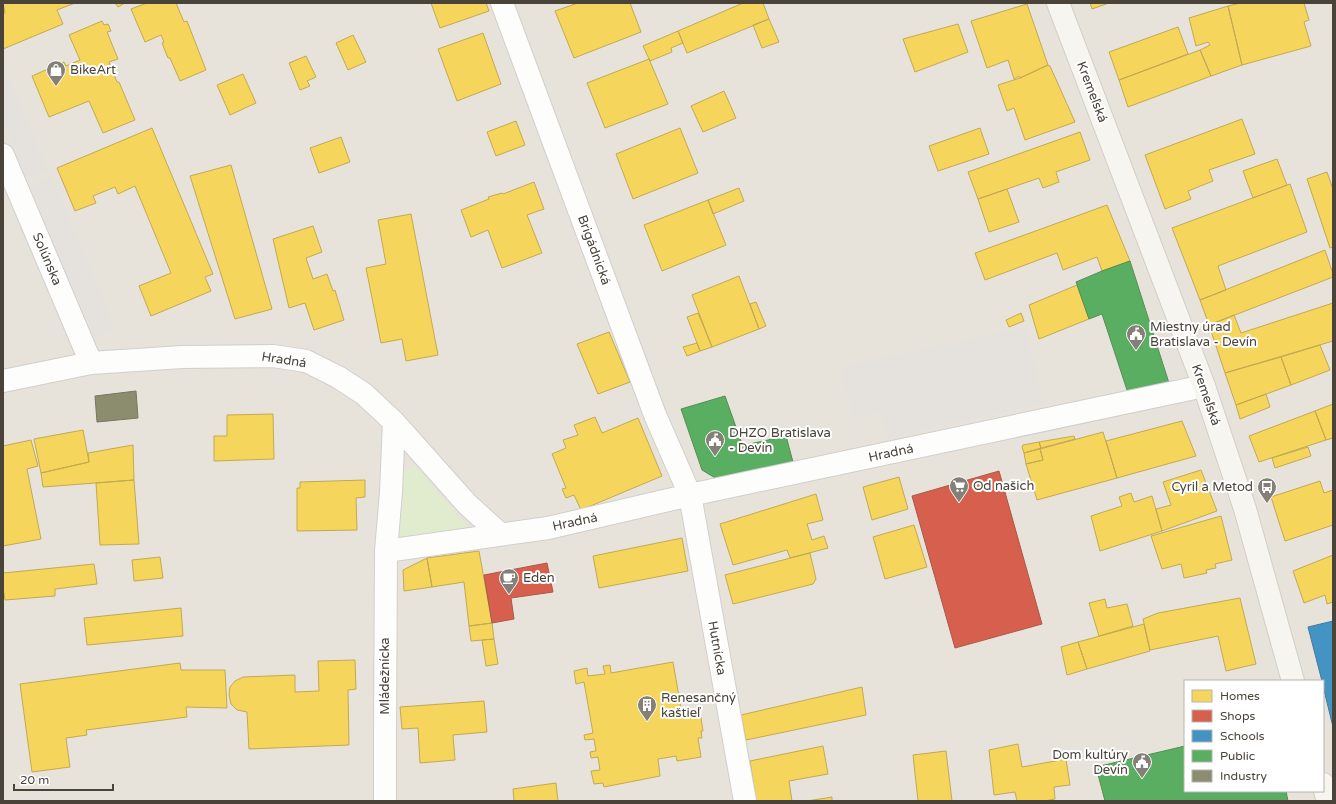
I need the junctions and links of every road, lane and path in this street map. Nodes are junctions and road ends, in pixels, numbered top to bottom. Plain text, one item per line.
1 (502, 3) edge
2 (1058, 3) edge
3 (3, 155) edge
4 (91, 363) junction
5 (3, 380) edge
6 (1204, 386) junction
7 (394, 422) junction
8 (690, 495) junction
9 (500, 534) junction
10 (386, 551) junction
11 (1293, 680) edge
12 (1324, 787) edge
13 (386, 801) edge
14 (745, 801) edge
15 (1328, 801) edge

1 - 8 street, Brigádnická
2 - 6 street, Kremeľská
3 - 4 street, Solúnska
4 - 5 street, Hradná
4 - 7 street, Hradná
6 - 8 street, Hradná
6 - 11 street, Kremeľská
7 - 9 street, Hradná
7 - 10 street, Mládežnícka
8 - 9 street, Hradná
8 - 14 street, Hutnícka
9 - 10 street
10 - 13 street, Mládežnícka
12 - 15 street

